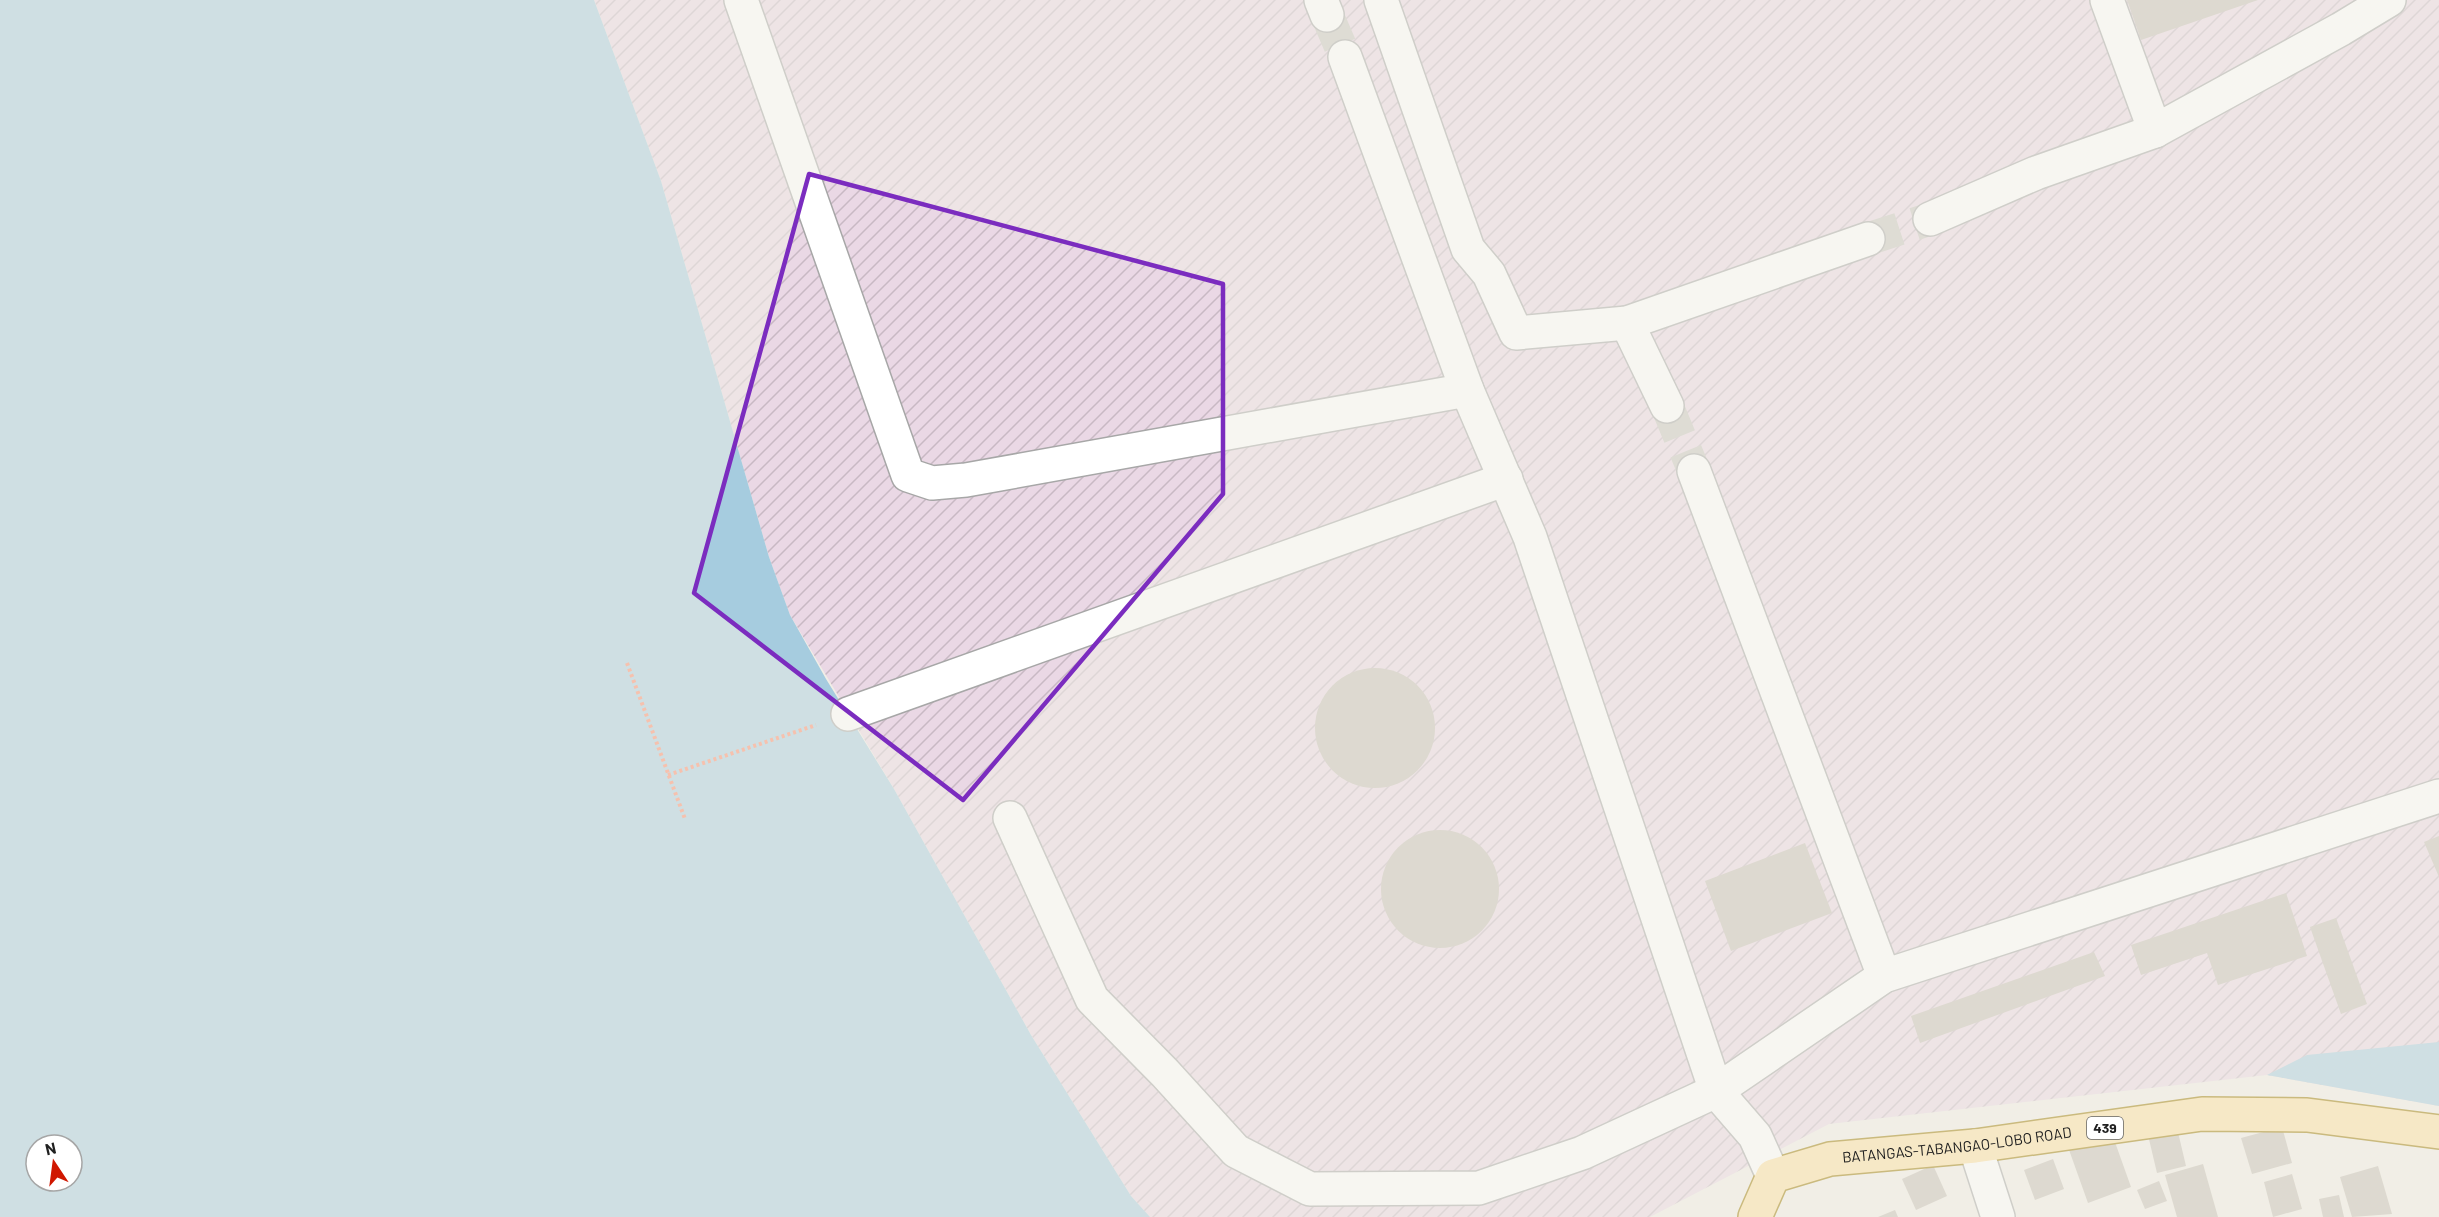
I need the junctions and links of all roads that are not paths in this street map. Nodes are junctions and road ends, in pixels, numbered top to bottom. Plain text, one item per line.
1 (741, 0) edge
2 (1381, 0) edge
3 (2107, 0) edge
4 (2389, 0) edge
5 (1345, 57) tunnel mouth
6 (2155, 131) junction
7 (1930, 219) tunnel mouth
8 (1868, 239) tunnel mouth
9 (1627, 323) junction
10 (1467, 390) junction
11 (1667, 406) tunnel mouth
12 (1694, 471) tunnel mouth
13 (1506, 479) junction
14 (848, 714) road end
15 (2439, 796) edge
16 (1010, 818) dead end
17 (1884, 976) junction
18 (1716, 1091) junction
19 (2439, 1132) edge
20 (1975, 1146) junction
21 (1773, 1176) junction
22 (1755, 1217) edge
23 (1998, 1217) edge

1 - 10 street
2 - 9 street
3 - 6 street
4 - 6 street
5 - 10 street
6 - 7 street
8 - 9 street
9 - 11 street
10 - 13 street
12 - 17 street
13 - 14 street
13 - 18 street
15 - 17 street
16 - 18 street
17 - 18 street
18 - 21 street
19 - 20 main road, BATANGAS-TABANGAO-LOBO ROAD / 439
20 - 21 main road, BATANGAS-TABANGAO-LOBO ROAD / 439
20 - 23 street
21 - 22 main road

